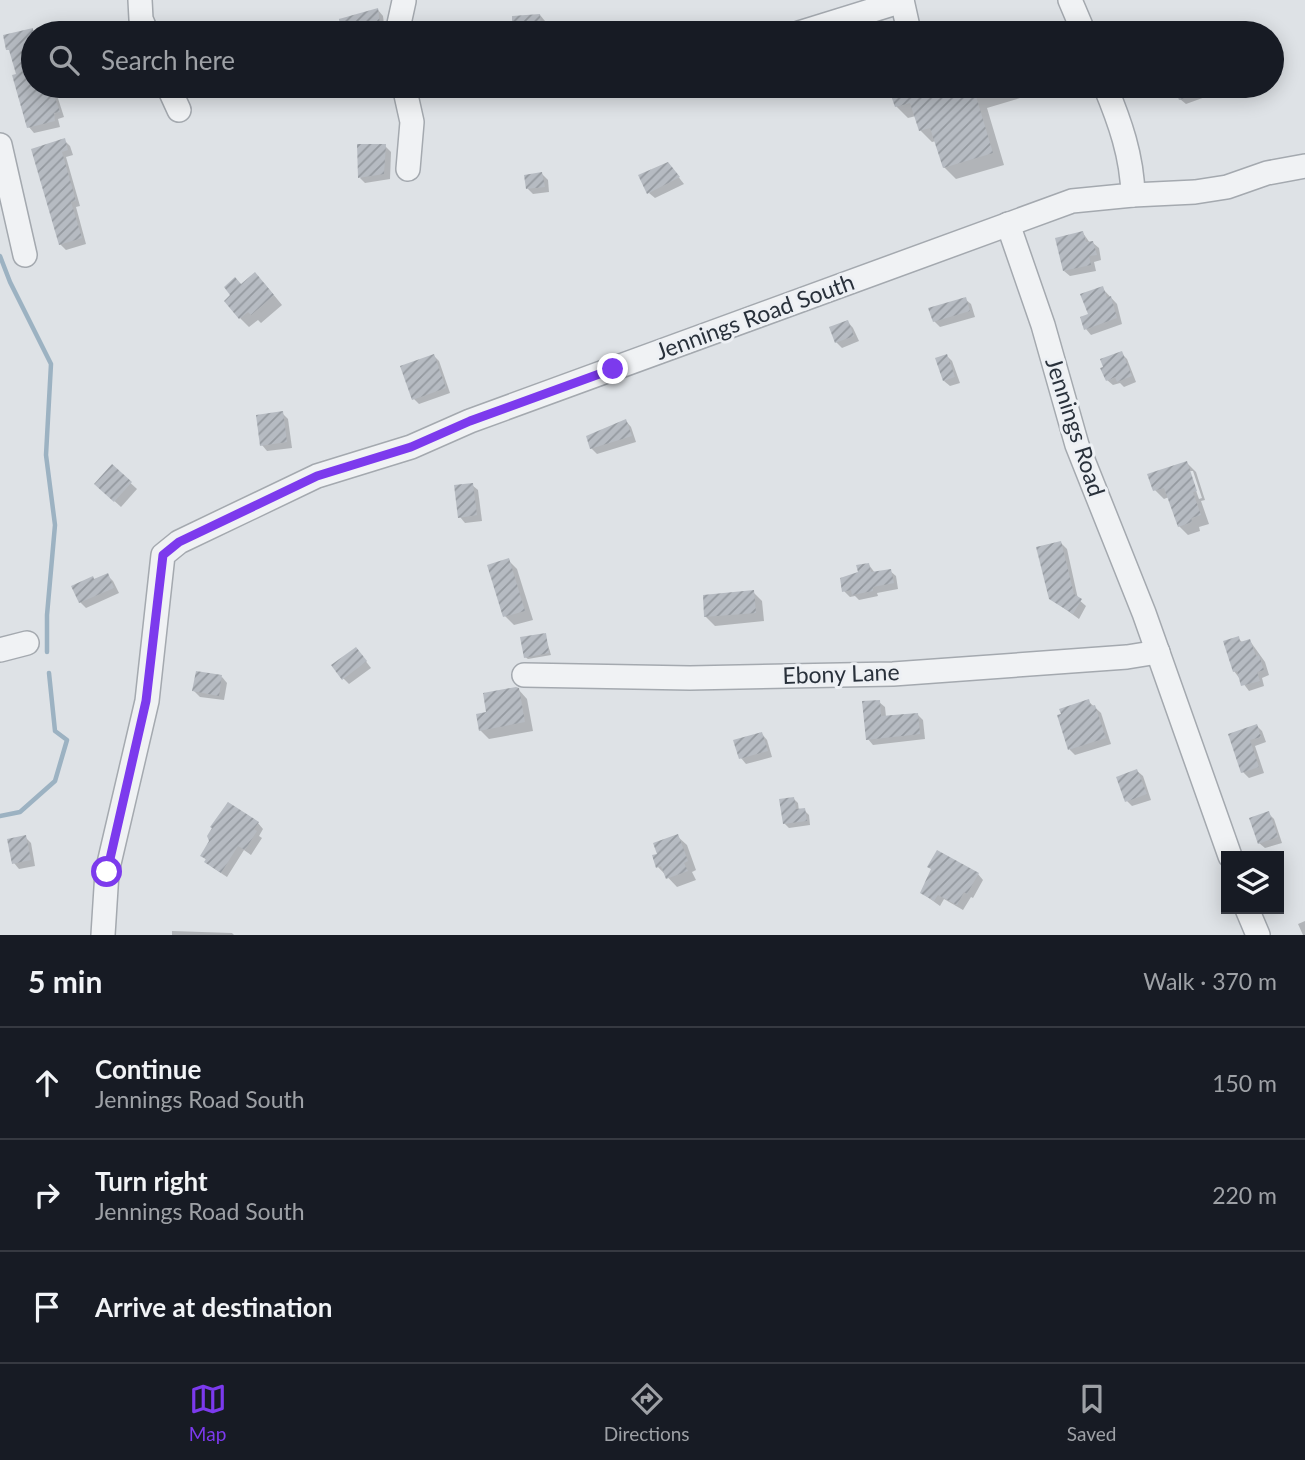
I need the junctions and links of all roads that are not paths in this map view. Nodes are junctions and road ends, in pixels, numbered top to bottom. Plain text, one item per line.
1 (140, 0) edge
2 (404, 0) edge
3 (902, 0) edge
4 (1070, 0) edge
5 (142, 21) edge
6 (400, 21) edge
7 (836, 21) edge
8 (907, 21) edge
9 (1079, 21) edge
10 (174, 98) edge
11 (407, 98) edge
12 (1109, 98) edge
13 (179, 110) dead end
14 (1, 152) edge
15 (1305, 166) edge
16 (408, 169) dead end
17 (1133, 195) junction
18 (1009, 224) junction
19 (25, 255) dead end
20 (27, 643) dead end
21 (0, 650) edge
22 (1158, 652) junction
23 (524, 675) dead end
24 (1228, 851) edge
25 (1249, 914) edge
26 (103, 935) edge
27 (1258, 935) edge

1 - 5 street
2 - 6 street
3 - 7 street
3 - 8 street
4 - 9 street
10 - 13 street
11 - 16 street
12 - 17 street
14 - 19 street
15 - 17 street
17 - 18 street
18 - 22 street, Jennings Road
18 - 26 street, Jennings Road South
20 - 21 street
22 - 23 street, Ebony Lane
22 - 24 street, Jennings Road
25 - 27 street

